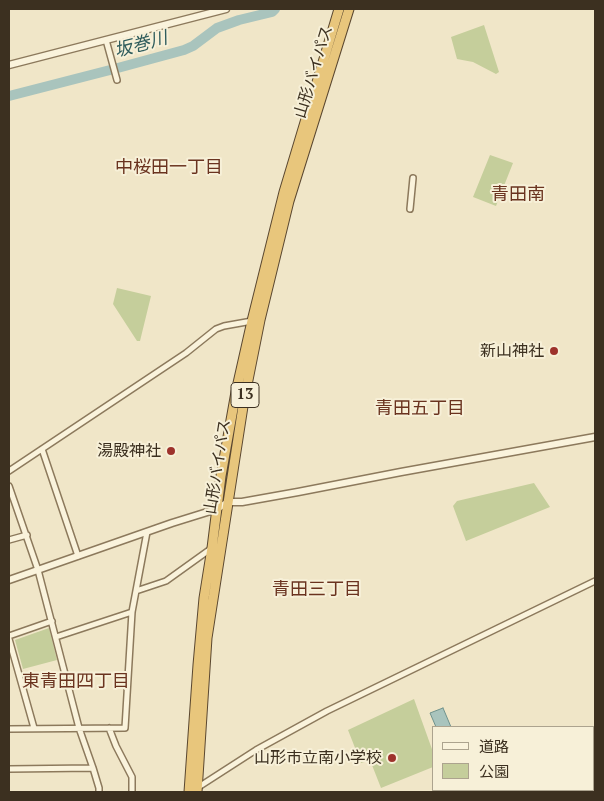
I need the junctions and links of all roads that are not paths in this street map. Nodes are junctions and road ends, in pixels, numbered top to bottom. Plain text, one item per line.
1 (226, 9) edge
2 (339, 9) edge
3 (349, 9) edge
4 (106, 40) junction
5 (9, 65) edge
6 (117, 80) dead end
7 (413, 178) dead end
8 (410, 209) dead end
9 (252, 321) junction
10 (595, 437) edge
11 (42, 449) junction
12 (9, 470) edge
13 (9, 486) edge
14 (228, 502) junction
15 (217, 509) junction
16 (148, 532) junction
17 (27, 535) junction
18 (9, 540) edge
19 (212, 548) junction
20 (78, 556) junction
21 (38, 570) junction
22 (9, 580) edge
23 (595, 581) edge
24 (136, 591) junction
25 (132, 612) junction
26 (52, 621) junction
27 (56, 637) junction
28 (9, 638) edge
29 (34, 728) junction
30 (79, 728) junction
31 (109, 728) junction
32 (9, 729) edge
33 (93, 768) junction
34 (9, 769) edge
35 (192, 791) edge
36 (99, 792) edge
37 (132, 792) edge

1 - 4 street
2 - 9 highway, 山形バイパス / 13
3 - 14 highway, 山形バイパス / 13
4 - 5 street
4 - 6 street
7 - 8 street
9 - 11 street
9 - 15 highway, 山形バイパス / 13
10 - 14 street
11 - 12 street
11 - 20 street
13 - 17 street
14 - 15 street
14 - 35 highway, 山形バイパス / 13
15 - 16 street
15 - 19 highway, 山形バイパス / 13
16 - 20 street
16 - 24 street
17 - 18 street
17 - 21 street
19 - 24 street
19 - 35 highway, 山形バイパス / 13
20 - 21 street
21 - 22 street
21 - 26 street
23 - 35 street
24 - 25 street
25 - 27 street
25 - 31 street
26 - 27 street
26 - 28 street
27 - 30 street
28 - 29 street
29 - 30 street
29 - 32 street
30 - 31 street
30 - 33 street
31 - 37 street
33 - 34 street
33 - 36 street

